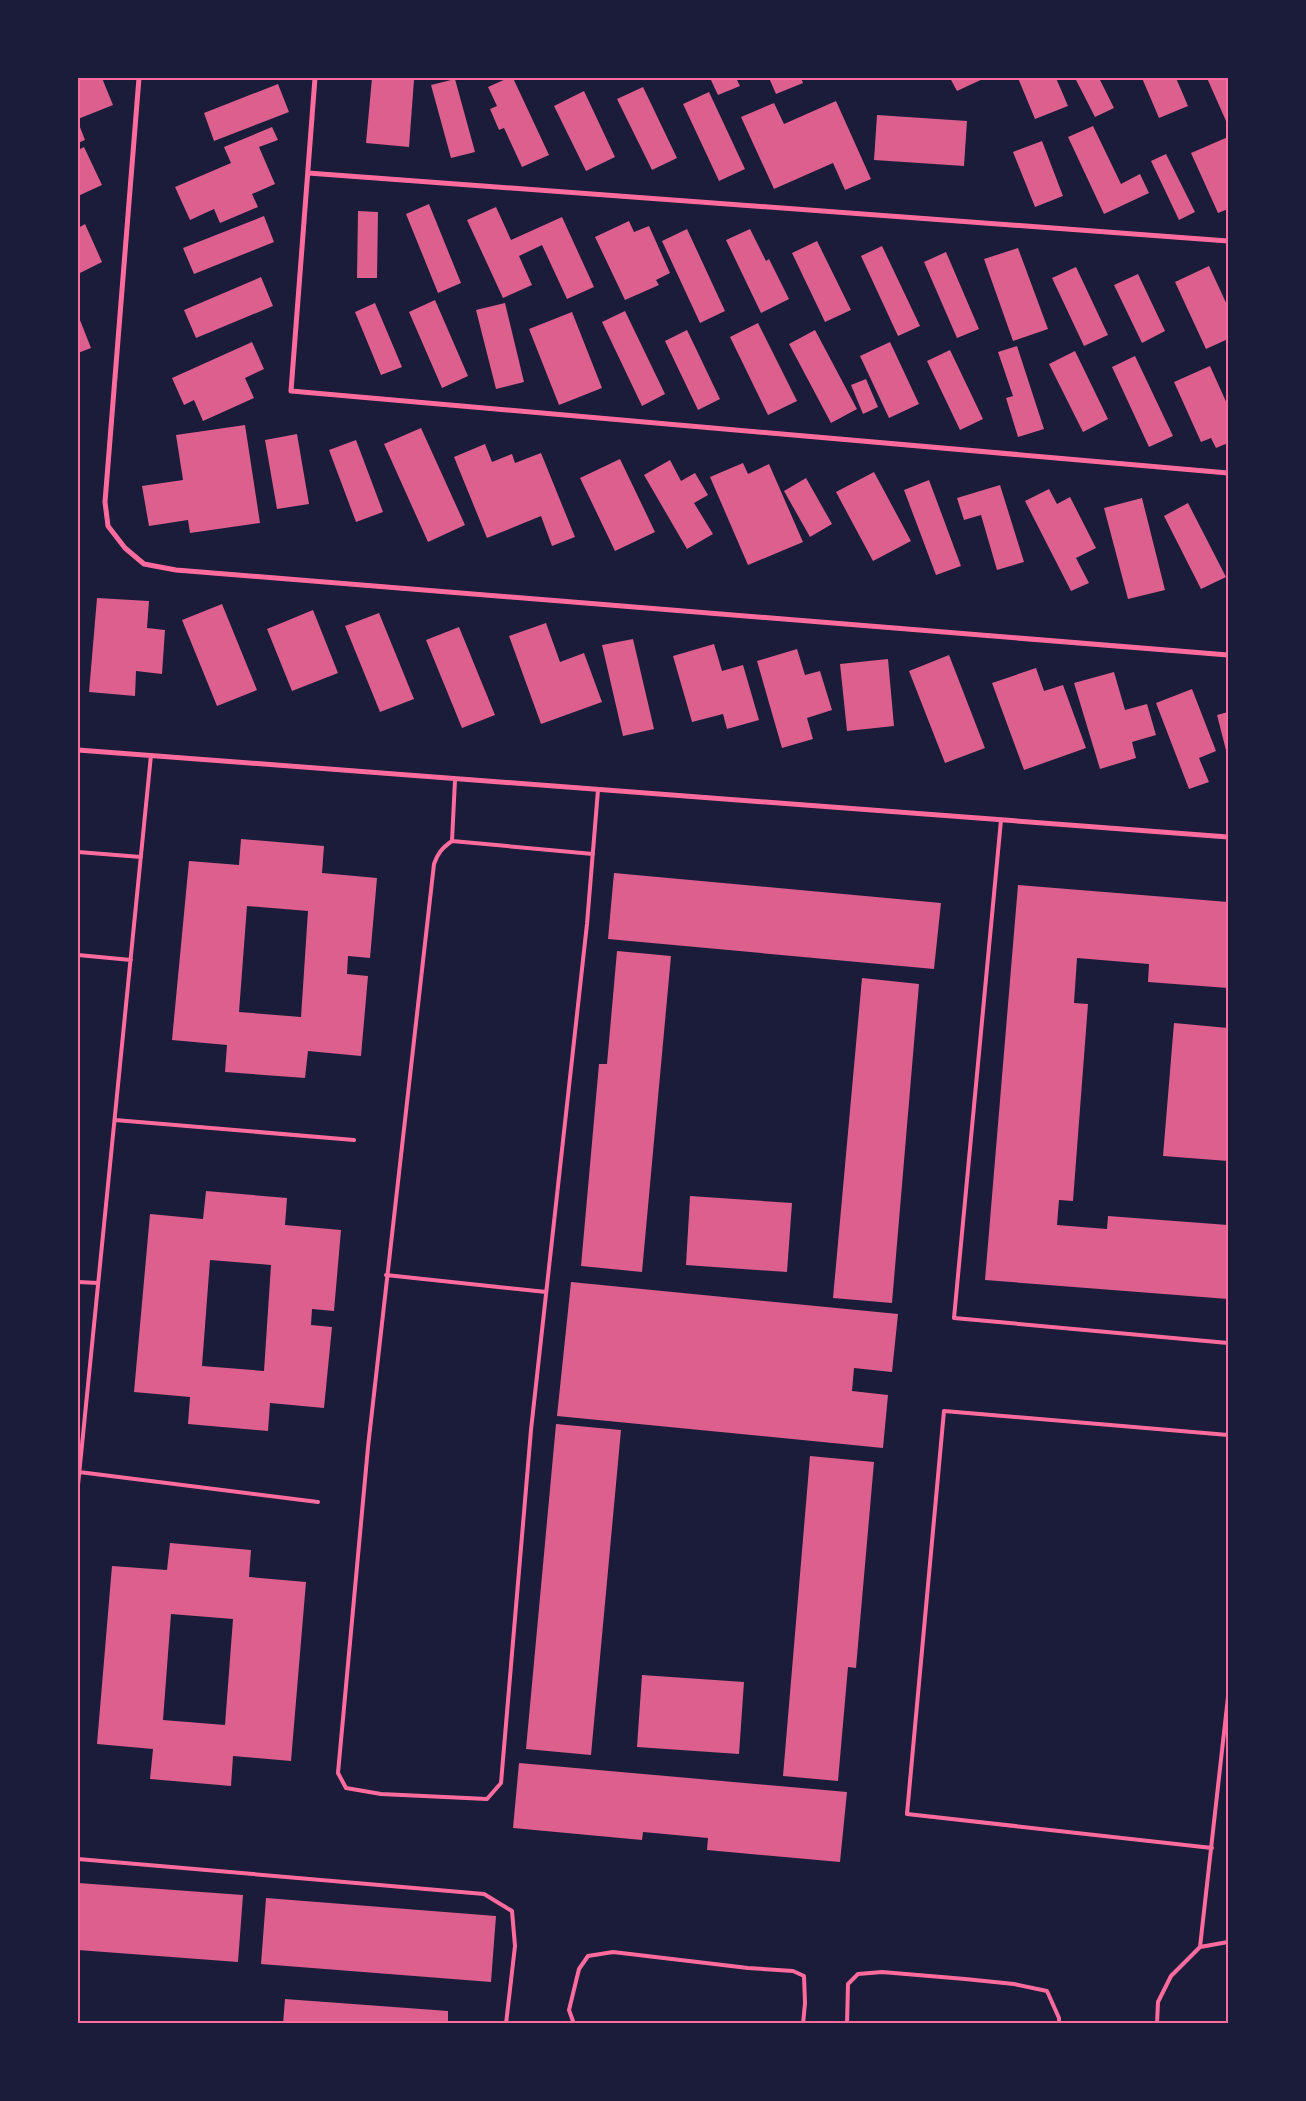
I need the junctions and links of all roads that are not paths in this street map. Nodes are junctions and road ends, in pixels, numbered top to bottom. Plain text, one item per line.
1 (139, 78) edge
2 (315, 78) edge
3 (308, 173) junction
4 (1228, 241) edge
5 (1228, 473) edge
6 (1228, 655) edge
7 (78, 750) edge
8 (151, 755) junction
9 (455, 780) junction
10 (598, 790) junction
11 (1001, 820) junction
12 (1228, 838) edge
13 (452, 842) junction
14 (78, 852) edge
15 (593, 854) junction
16 (141, 857) junction
17 (78, 955) edge
18 (131, 960) junction
19 (115, 1120) junction
20 (354, 1140) dead end
21 (386, 1275) junction
22 (78, 1282) edge
23 (98, 1283) junction
24 (546, 1292) junction
25 (1228, 1343) edge
26 (1228, 1435) edge
27 (79, 1472) junction
28 (78, 1485) edge
29 (318, 1502) dead end
30 (1228, 1698) edge
31 (1212, 1848) junction
32 (78, 1859) edge
33 (1228, 1942) edge
34 (1200, 1947) junction
35 (506, 2024) edge
36 (574, 2024) edge
37 (803, 2024) edge
38 (846, 2024) edge
39 (1059, 2024) edge
40 (1156, 2024) edge

1 - 6 street
2 - 3 street
3 - 4 street
3 - 5 street
7 - 8 street
8 - 9 street
8 - 16 lane
9 - 10 street
9 - 13 lane
10 - 11 street
10 - 15 lane
11 - 12 street
11 - 25 lane
13 - 15 lane
13 - 21 lane
14 - 16 lane
15 - 24 lane
16 - 18 lane
17 - 18 lane
18 - 19 lane
19 - 20 lane
19 - 23 lane
21 - 24 lane
21 - 24 lane
22 - 23 lane
23 - 27 lane
26 - 31 lane
27 - 28 lane
27 - 29 lane
30 - 31 lane
31 - 34 lane
32 - 35 lane
33 - 34 lane
34 - 40 lane
36 - 37 lane
38 - 39 lane

